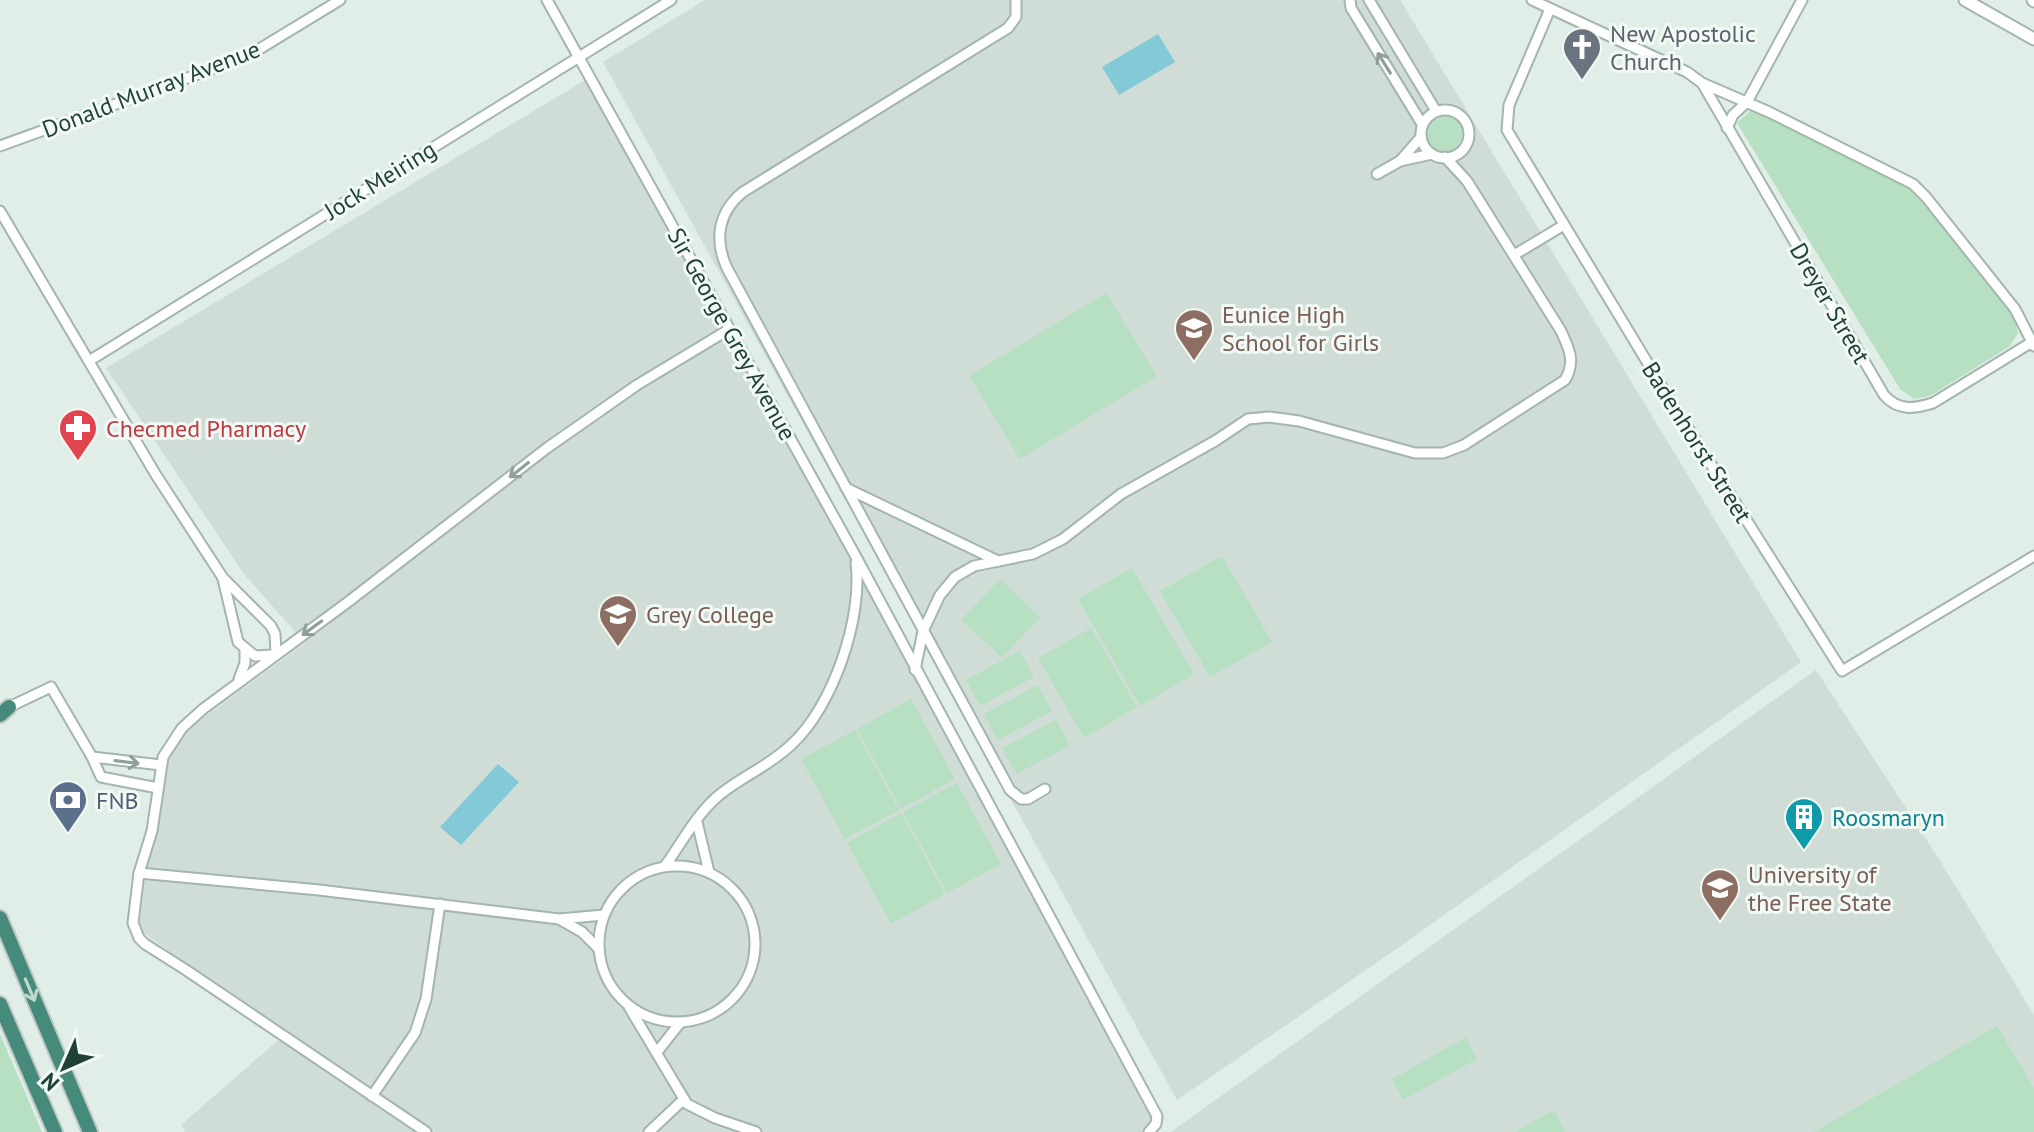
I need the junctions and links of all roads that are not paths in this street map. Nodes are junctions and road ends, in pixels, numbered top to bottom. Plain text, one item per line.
1 (340, 0) edge
2 (547, 0) edge
3 (671, 0) edge
4 (1016, 0) edge
5 (1350, 0) edge
6 (1369, 0) edge
7 (1532, 0) edge
8 (1802, 0) edge
9 (1965, 0) edge
10 (1550, 9) junction
11 (2034, 39) edge
12 (580, 56) junction
13 (1702, 83) junction
14 (1747, 102) junction
15 (1436, 111) junction
16 (1422, 124) junction
17 (1727, 128) junction
18 (1421, 137) junction
19 (0, 146) edge
20 (1460, 152) junction
21 (1432, 154) junction
22 (1445, 157) junction
23 (1400, 161) junction
24 (1377, 174) dead end
25 (1467, 181) junction
26 (0, 211) edge
27 (1564, 225) junction
28 (1514, 255) junction
29 (2026, 329) junction
30 (728, 330) junction
31 (2033, 344) edge
32 (2013, 353) junction
33 (89, 361) junction
34 (846, 488) junction
35 (855, 555) junction
36 (2034, 556) edge
37 (999, 562) junction
38 (223, 578) junction
39 (923, 631) junction
40 (245, 650) junction
41 (276, 654) junction
42 (915, 670) junction
43 (235, 685) junction
44 (3, 711) edge
45 (92, 757) junction
46 (161, 765) junction
47 (158, 788) junction
48 (1045, 789) dead end
49 (697, 822) junction
50 (665, 866) junction
51 (709, 872) junction
52 (139, 873) junction
53 (440, 904) junction
54 (604, 915) junction
55 (0, 918) edge
56 (559, 919) junction
57 (599, 949) junction
58 (0, 1004) edge
59 (627, 1004) junction
60 (680, 1023) junction
61 (657, 1052) junction
62 (372, 1096) junction
63 (684, 1099) junction
64 (55, 1132) edge
65 (90, 1132) edge
66 (426, 1132) edge
67 (649, 1132) edge
68 (756, 1132) edge
69 (1149, 1132) edge

1 - 19 street, Donald Murray Avenue
2 - 12 street, Sir George Grey Avenue
3 - 12 street, Jock Meiring
4 - 34 street
16 -> 5 street
6 - 15 street
7 - 10 street
8 - 14 street
9 - 11 street
10 - 13 street
10 - 27 street, Badenhorst Street
12 - 30 street, Sir George Grey Avenue
12 - 33 street, Jock Meiring
13 - 14 street
13 - 17 street, Dreyer Street
14 - 17 street
14 - 29 street
15 - 16 street
15 - 20 street
16 - 18 street
17 - 32 street, Dreyer Street
18 - 21 street
18 - 23 street
20 - 22 street
20 - 25 street
21 - 22 street
21 - 23 street
22 - 25 street
23 - 24 street
25 - 28 street
26 - 33 street
27 - 28 street
27 - 36 street, Badenhorst Street
28 - 37 street
29 - 31 street
29 - 32 street, Dreyer Street
30 - 35 street, Sir George Grey Avenue
30 -> 41 street
31 - 32 street, Dreyer Street
33 - 38 street
34 - 37 street
34 - 39 street
35 - 42 street, Sir George Grey Avenue
35 - 49 street
37 - 39 street
38 - 40 street
38 - 41 street
39 - 42 street
39 - 48 street
40 - 41 street
40 - 43 street
41 - 43 street
42 - 69 street, Sir George Grey Avenue
43 - 46 street
44 - 45 street
45 -> 46 street
45 - 47 street
46 - 47 street
47 - 52 street
49 - 50 street
49 - 51 street
50 - 51 street
50 - 54 street
51 - 60 street
52 - 53 street
52 - 62 street
53 - 56 street
53 - 62 street
54 - 56 street
54 - 57 street
55 -> 65 highway
56 - 57 street
57 - 59 street
58 - 64 highway
59 - 60 street
59 - 61 street
60 - 61 street
61 - 63 street
62 - 66 street
63 - 67 street
63 - 68 street

